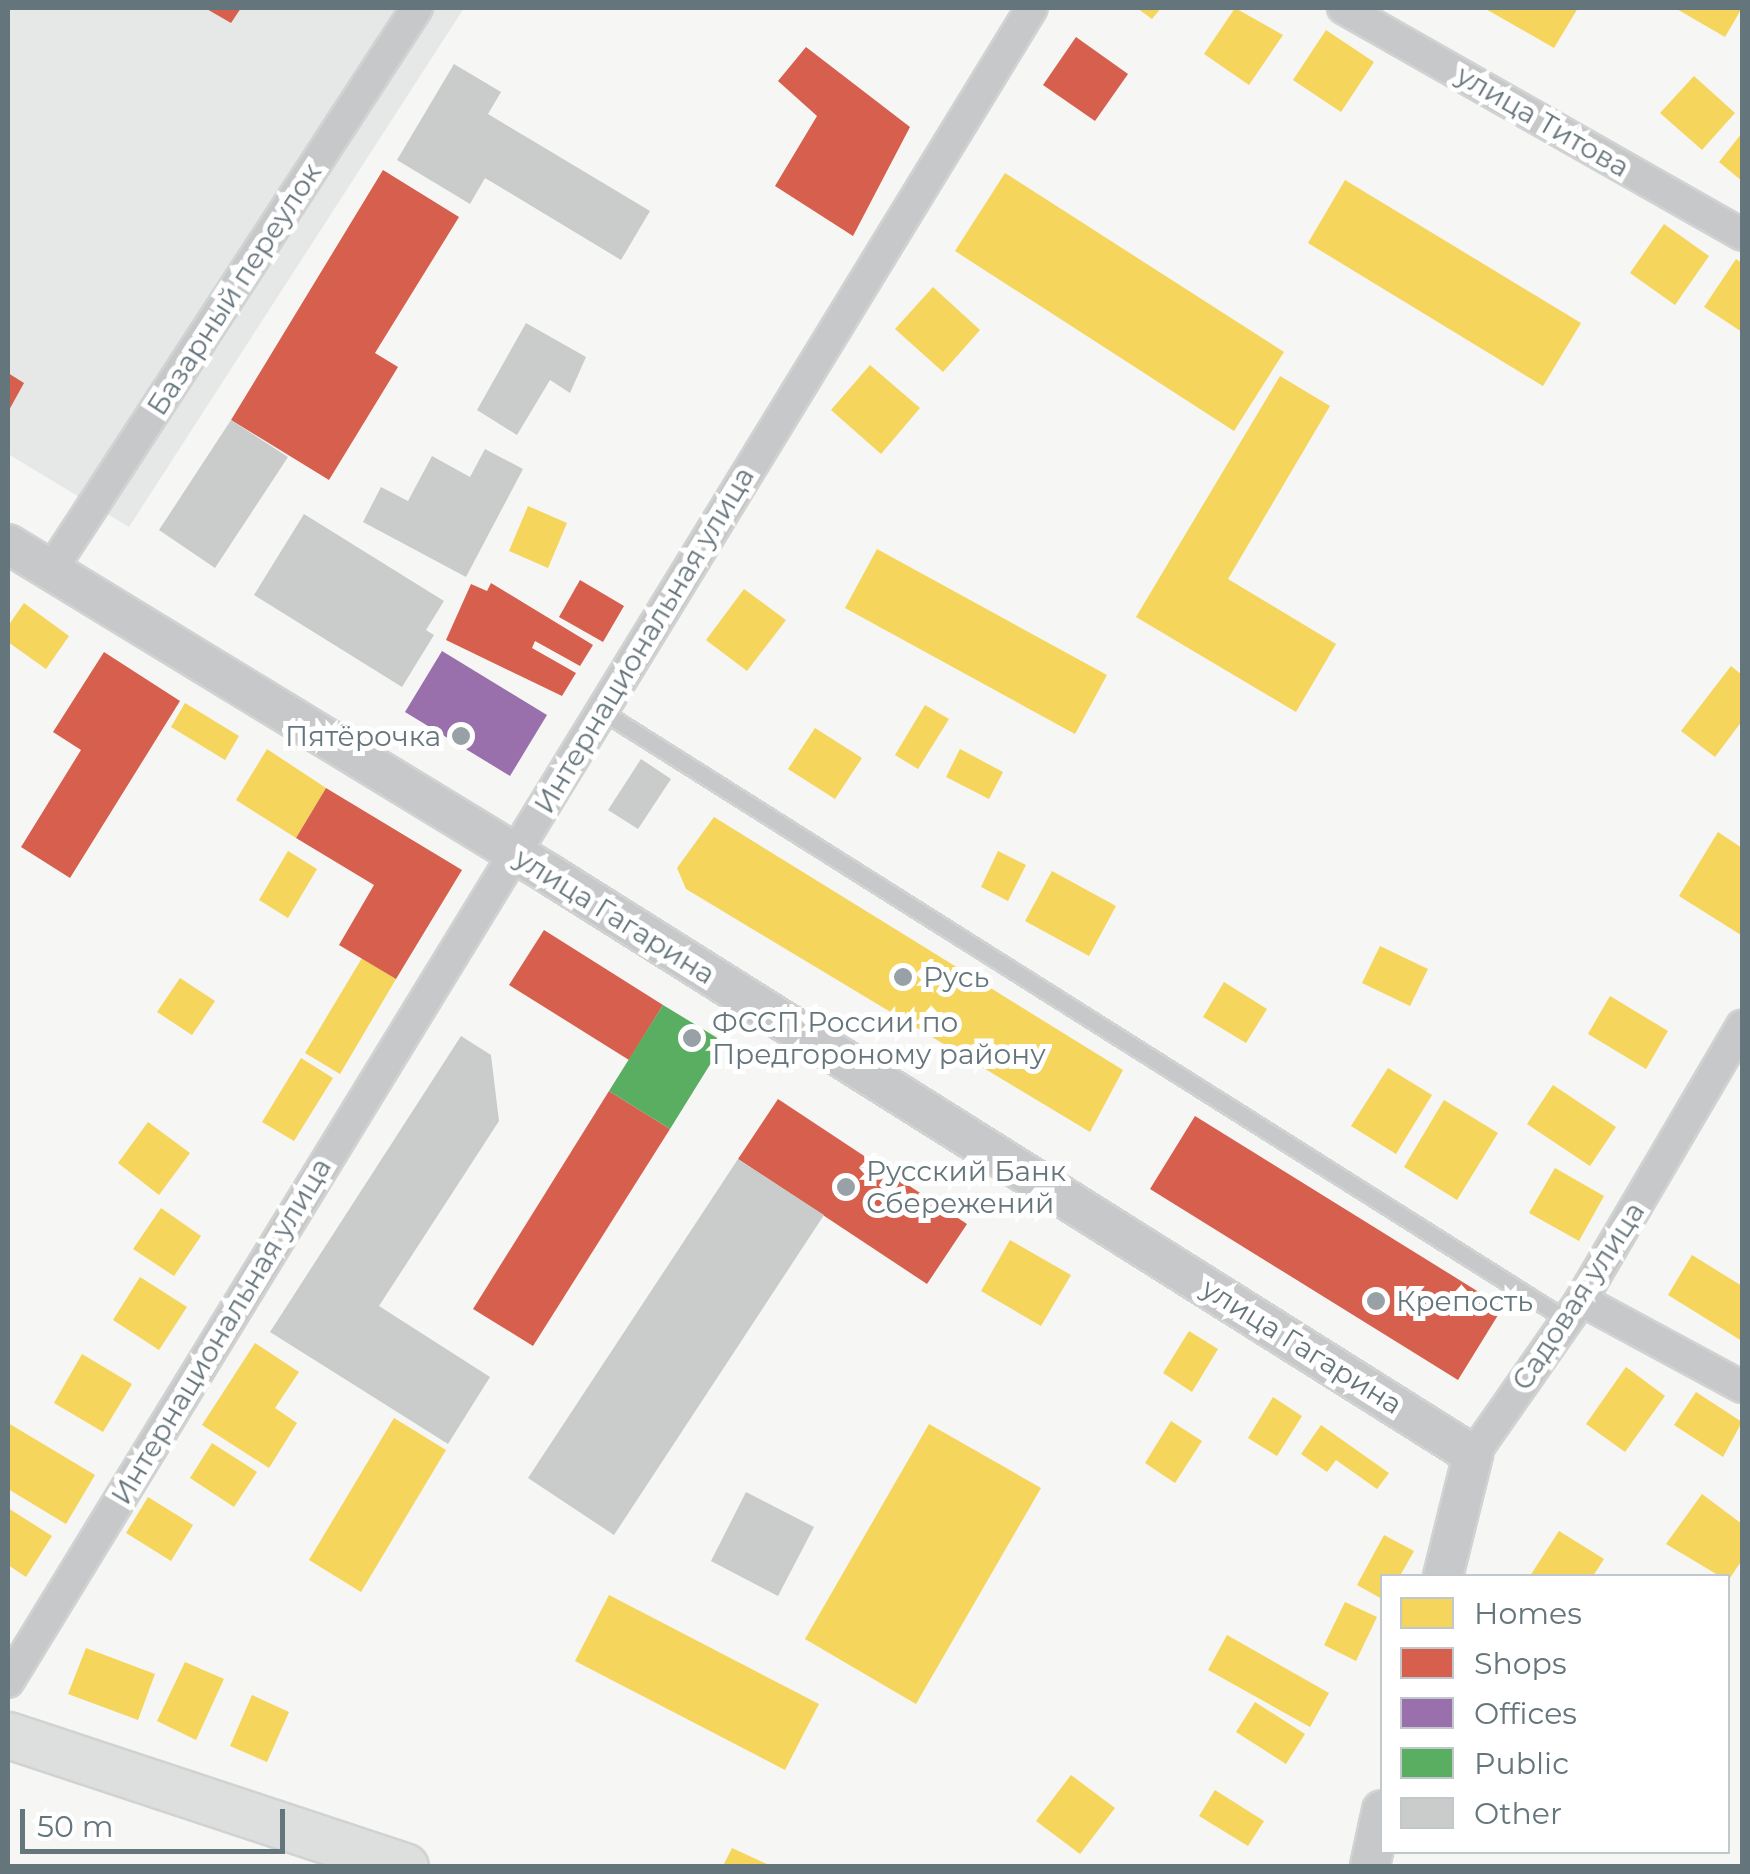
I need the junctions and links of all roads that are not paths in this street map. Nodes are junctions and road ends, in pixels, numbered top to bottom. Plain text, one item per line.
1 (417, 8) edge
2 (1032, 8) edge
3 (1344, 8) edge
4 (1742, 235) edge
5 (8, 544) edge
6 (51, 570) junction
7 (600, 710) junction
8 (514, 852) junction
9 (1742, 1026) edge
10 (1574, 1310) junction
11 (1742, 1387) edge
12 (1472, 1455) junction
13 (1443, 1574) edge
14 (8, 1682) edge
15 (8, 1736) edge
16 (1380, 1819) edge
17 (389, 1864) edge
18 (1370, 1866) edge

1 - 6 street, Базарный переулок
2 - 7 street, Интернациональная улица
3 - 4 street, улица Титова
5 - 6 street, улица Гагарина
6 - 8 street, улица Гагарина
7 - 8 street, Интернациональная улица
7 - 10 lane
8 - 12 street, улица Гагарина
8 - 14 street, Интернациональная улица
9 - 10 street, Садовая улица
10 - 11 street
10 - 12 street, Садовая улица
12 - 13 street, Садовая улица
15 - 17 main road
16 - 18 street

